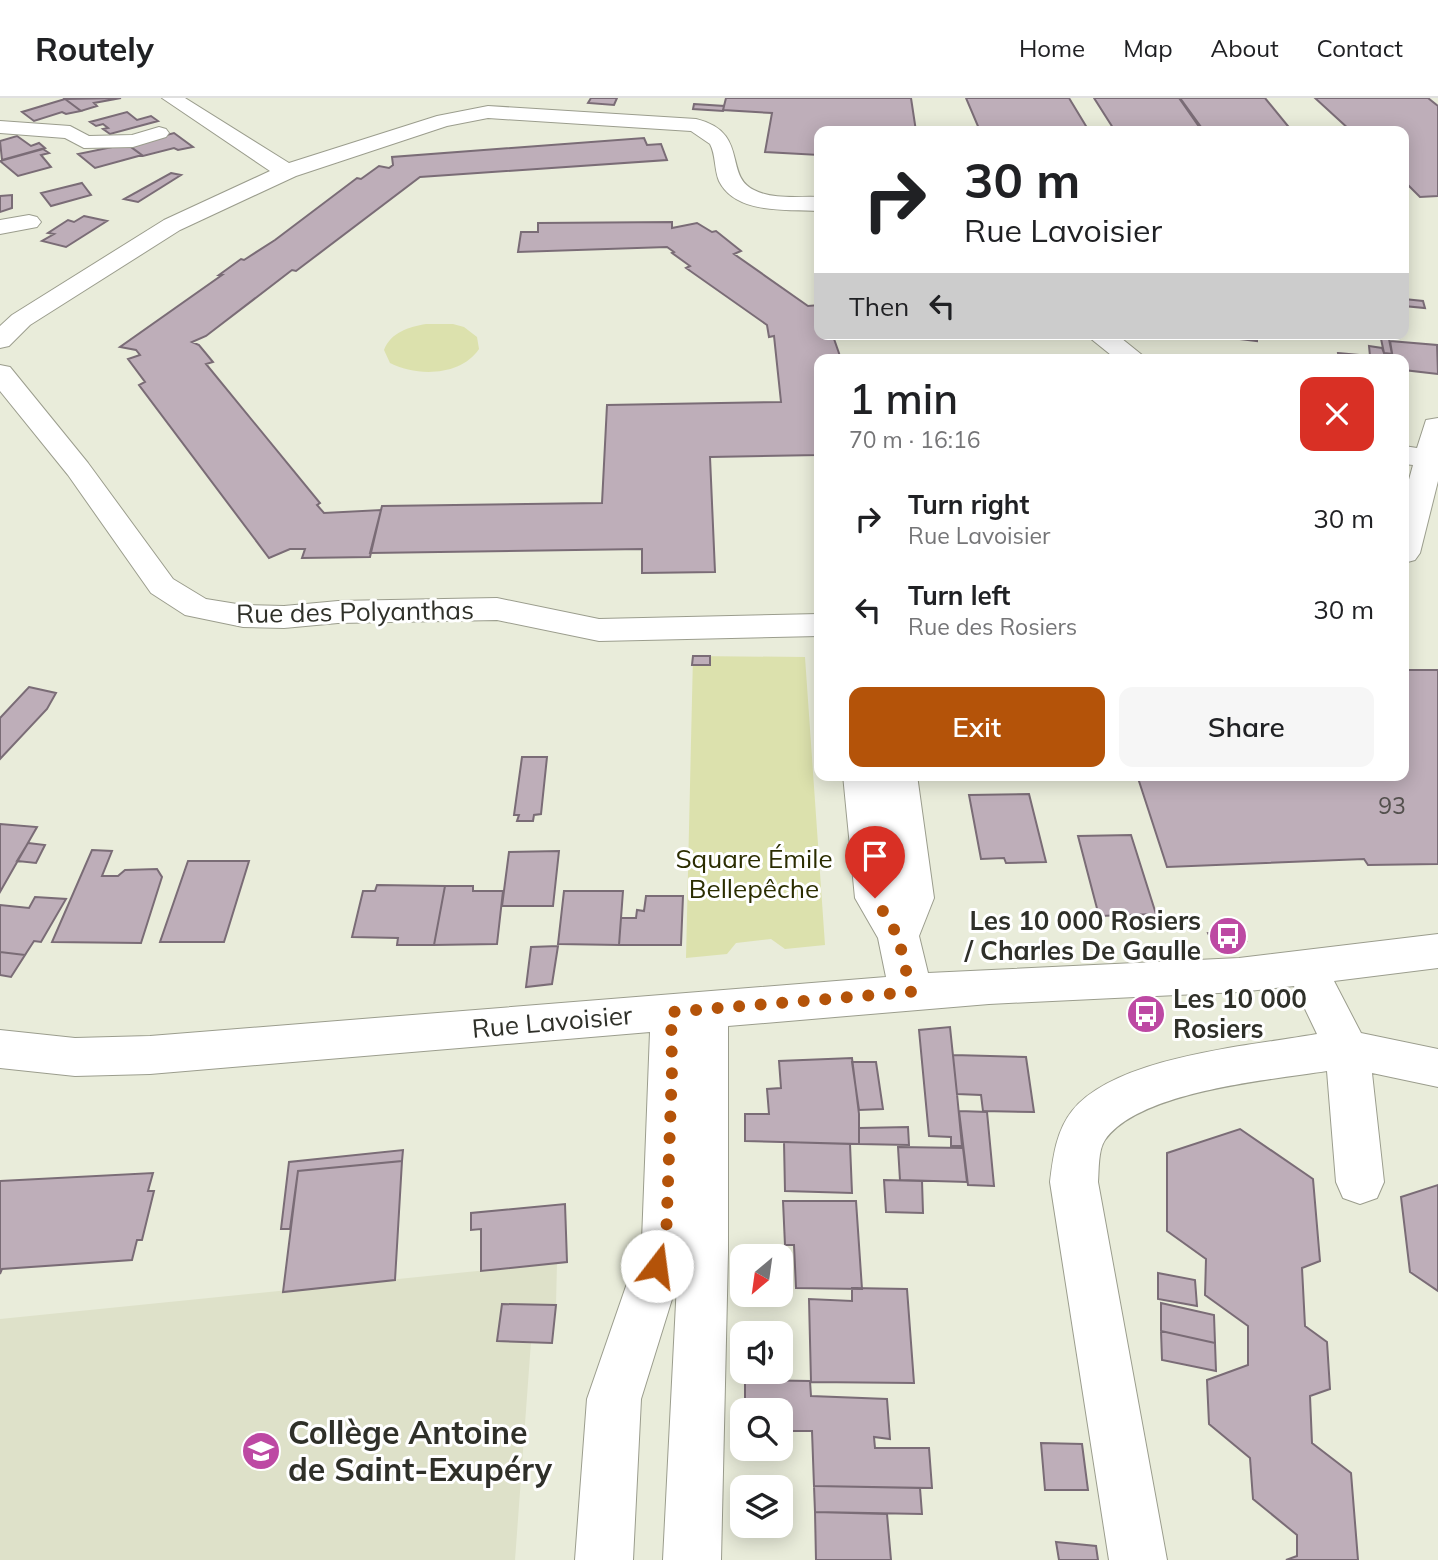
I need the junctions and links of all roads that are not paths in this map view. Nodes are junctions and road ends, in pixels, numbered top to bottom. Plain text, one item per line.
1 (172, 98) edge
2 (86, 117) dead end
3 (0, 127) edge
4 (70, 132) junction
5 (159, 133) dead end
6 (288, 171) junction
7 (814, 204) edge
8 (29, 222) dead end
9 (0, 227) edge
10 (0, 340) edge
11 (1107, 340) edge
12 (1127, 354) edge
13 (0, 373) edge
14 (1429, 425) edge
15 (1416, 457) edge
16 (1409, 513) edge
17 (814, 625) edge
18 (863, 781) edge
19 (899, 781) edge
20 (898, 936) junction
21 (1438, 951) edge
22 (1306, 966) junction
23 (911, 992) junction
24 (688, 1011) junction
25 (0, 1049) edge
26 (1347, 1050) junction
27 (1438, 1068) edge
28 (1360, 1182) dead end
29 (604, 1560) edge
30 (692, 1560) edge
31 (1138, 1560) edge

1 - 6 street
2 - 4 street
3 - 4 street
4 - 5 street
6 - 7 street
6 - 10 street
8 - 9 street
11 - 12 street
13 - 17 street, Rue des Polyanthas
14 - 15 street
15 - 16 street
18 - 20 street
19 - 20 street
20 - 23 street
21 - 22 street, Rue Lavoisier
22 - 23 street, Rue Lavoisier
22 - 26 street
23 - 24 street, Rue Lavoisier
24 - 25 street, Rue Lavoisier
24 - 29 street
24 - 30 street
26 - 27 street
26 - 28 street
26 - 31 street

